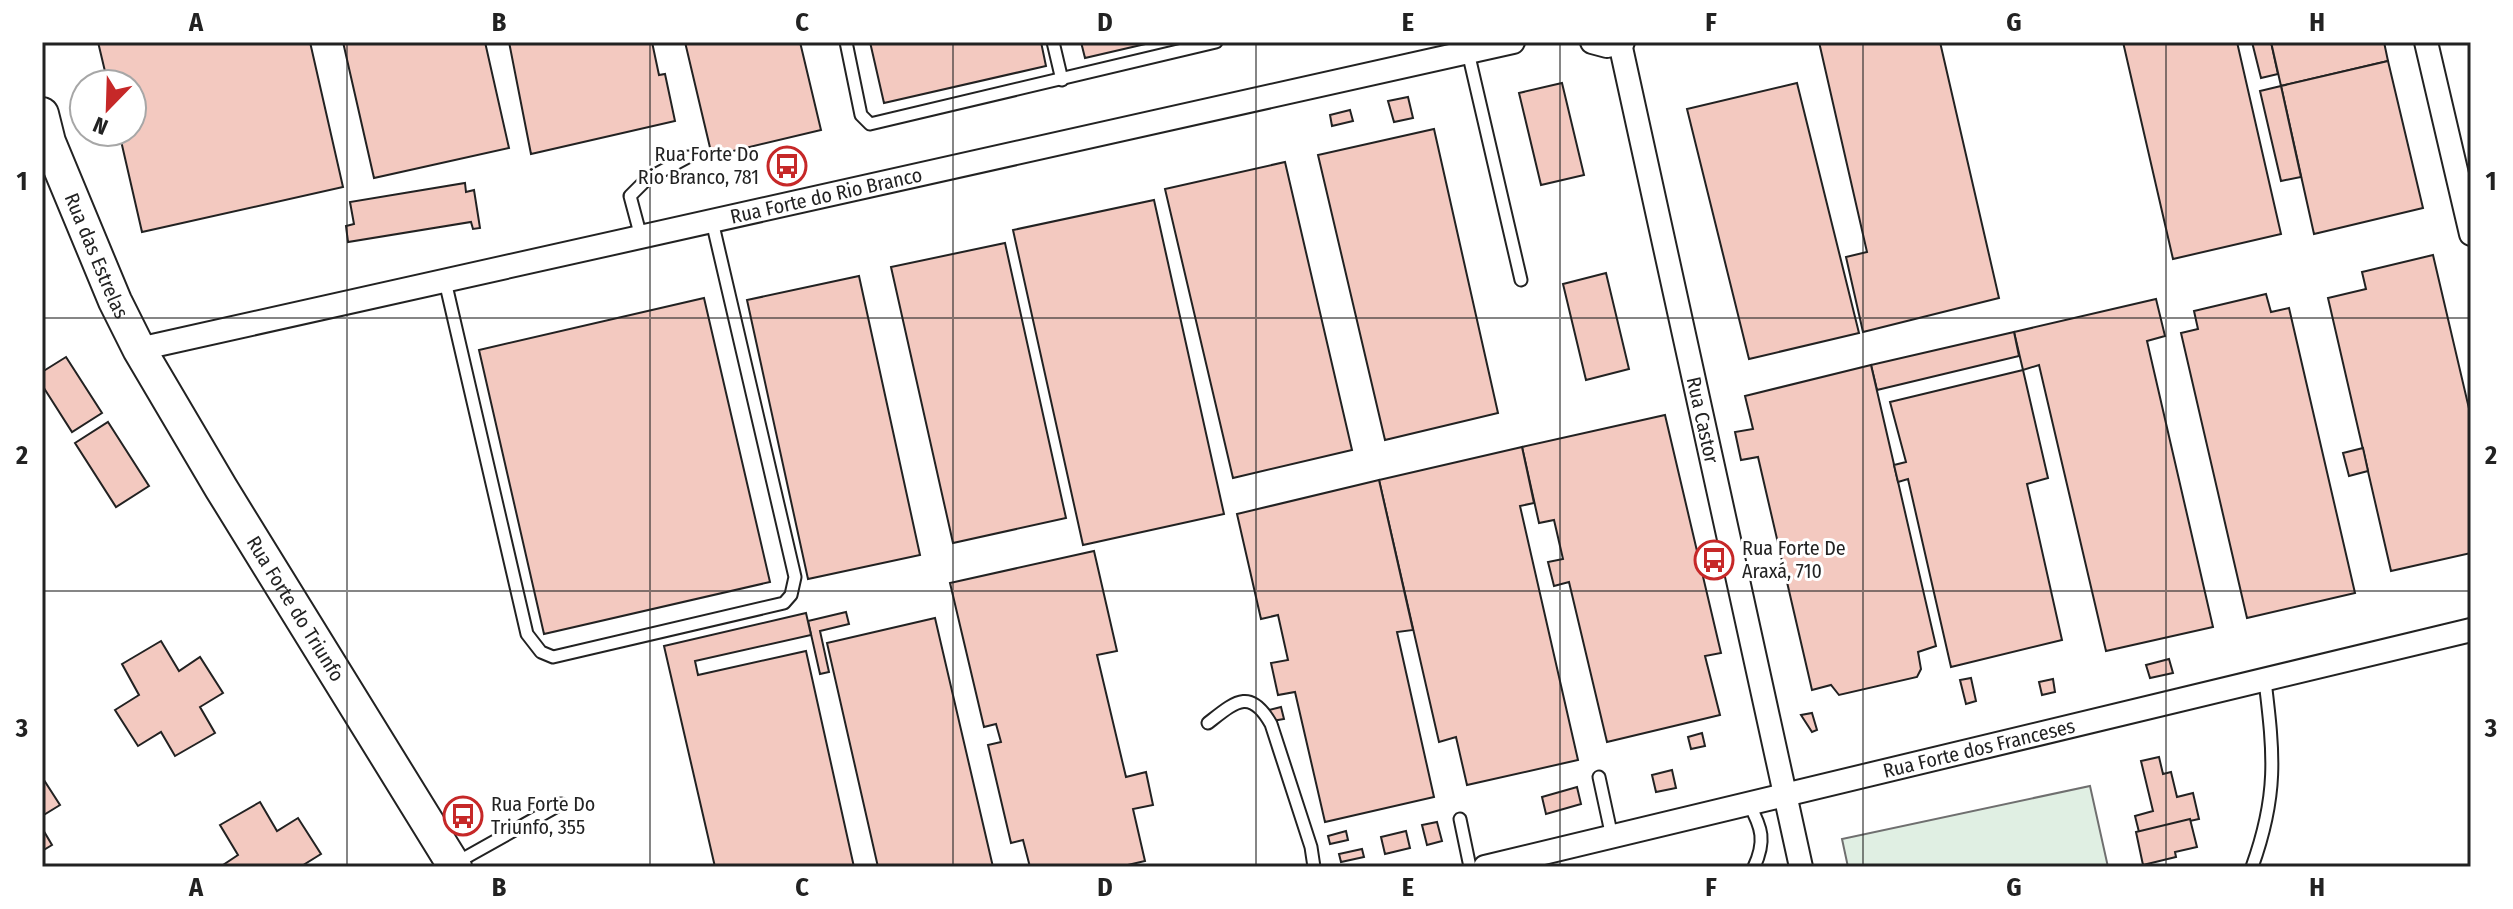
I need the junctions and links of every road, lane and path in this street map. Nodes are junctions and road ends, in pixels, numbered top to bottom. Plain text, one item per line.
1 (846, 42) edge
2 (1053, 42) edge
3 (1216, 42) edge
4 (1513, 42) edge
5 (1592, 42) edge
6 (2426, 42) edge
7 (1621, 43) edge
8 (1468, 52) junction
9 (1062, 80) junction
10 (42, 114) edge
11 (688, 157) dead end
12 (712, 221) junction
13 (2471, 234) edge
14 (641, 237) junction
15 (1521, 280) dead end
16 (445, 281) junction
17 (139, 349) junction
18 (2471, 630) edge
19 (2265, 681) junction
20 (1208, 723) dead end
21 (1599, 777) dead end
22 (1785, 796) junction
23 (561, 804) dead end
24 (1749, 804) junction
25 (1460, 819) dead end
26 (1612, 837) junction
27 (454, 866) edge
28 (1314, 867) edge
29 (1470, 867) edge
30 (1485, 867) edge
31 (1754, 867) edge
32 (1801, 867) edge
33 (2252, 867) edge

1 - 9 lane
2 - 9 lane
3 - 9 lane
4 - 8 street, Rua Forte do Rio Branco
5 - 7 street
6 - 13 street
7 - 22 street, Rua Castor
8 - 12 street, Rua Forte do Rio Branco
8 - 15 lane
10 - 17 street, Rua das Estrelas
11 - 14 lane
12 - 14 street, Rua Forte do Rio Branco
12 - 16 lane
14 - 16 street, Rua Forte do Rio Branco
16 - 17 street, Rua Forte do Rio Branco
17 - 27 street, Rua Forte do Triunfo
18 - 19 street, Rua Forte dos Franceses
19 - 22 street, Rua Forte dos Franceses
19 - 33 lane
20 - 28 lane
21 - 26 lane
22 - 24 street, Rua Forte dos Franceses
22 - 32 street, Rua Castor
23 - 27 lane
24 - 26 street, Rua Forte dos Franceses
24 - 31 lane
25 - 29 lane
26 - 30 street, Rua Forte dos Franceses

